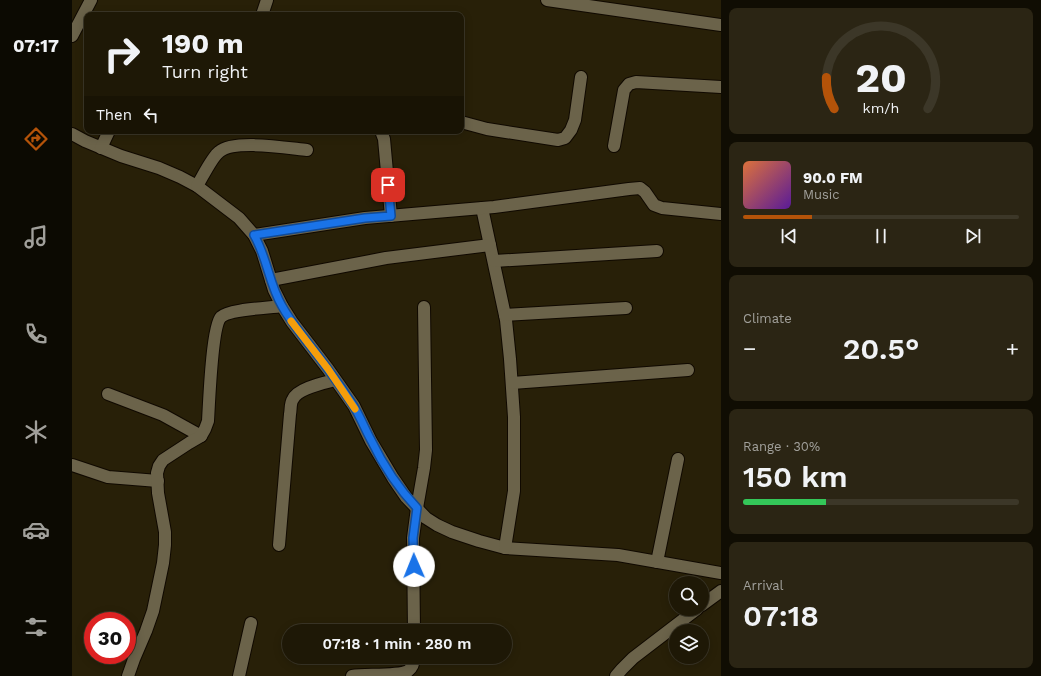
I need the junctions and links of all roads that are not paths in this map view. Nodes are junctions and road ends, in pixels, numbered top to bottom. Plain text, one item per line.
1 (91, 0) edge
2 (267, 0) edge
3 (547, 0) edge
4 (85, 12) edge
5 (263, 12) edge
6 (84, 13) edge
7 (721, 25) edge
8 (72, 36) edge
9 (581, 77) dead end
10 (721, 87) edge
11 (464, 123) edge
12 (72, 134) edge
13 (108, 134) edge
14 (382, 134) edge
15 (614, 146) dead end
16 (101, 148) junction
17 (307, 150) dead end
18 (197, 186) junction
19 (482, 208) junction
20 (721, 214) edge
21 (391, 216) junction
22 (254, 235) junction
23 (490, 245) junction
24 (656, 251) dead end
25 (494, 261) junction
26 (271, 280) junction
27 (282, 306) junction
28 (424, 307) dead end
29 (626, 308) dead end
30 (505, 315) junction
31 (688, 370) dead end
32 (335, 380) junction
33 (512, 383) junction
34 (108, 394) dead end
35 (201, 436) junction
36 (678, 459) dead end
37 (72, 465) edge
38 (158, 481) junction
39 (417, 508) junction
40 (279, 545) dead end
41 (505, 548) junction
42 (657, 562) junction
43 (721, 573) edge
44 (721, 592) edge
45 (709, 600) edge
46 (688, 616) edge
47 (251, 623) dead end
48 (414, 624) edge
49 (412, 664) edge
50 (128, 676) edge
51 (239, 676) edge
52 (352, 676) edge
53 (616, 676) edge

1 - 4 street
2 - 5 street
3 - 7 street
6 - 8 street
9 - 11 street
10 - 15 street
12 - 16 street
13 - 16 street
14 - 21 street
16 - 18 street
17 - 18 street
18 - 22 street
19 - 20 street
19 - 21 street
19 - 23 street
21 - 22 street
22 - 26 street
23 - 25 street
23 - 26 street
24 - 25 street
25 - 30 street
26 - 27 street
27 - 32 street
27 - 35 street
28 - 39 street
29 - 30 street
30 - 33 street
31 - 33 street
32 - 39 street
32 - 40 street
33 - 41 street
34 - 35 street
35 - 38 street
36 - 42 street
37 - 38 street
38 - 50 street
39 - 41 street
39 - 48 street
41 - 42 street
42 - 43 street
44 - 45 street
46 - 53 street
47 - 51 street
49 - 52 street

